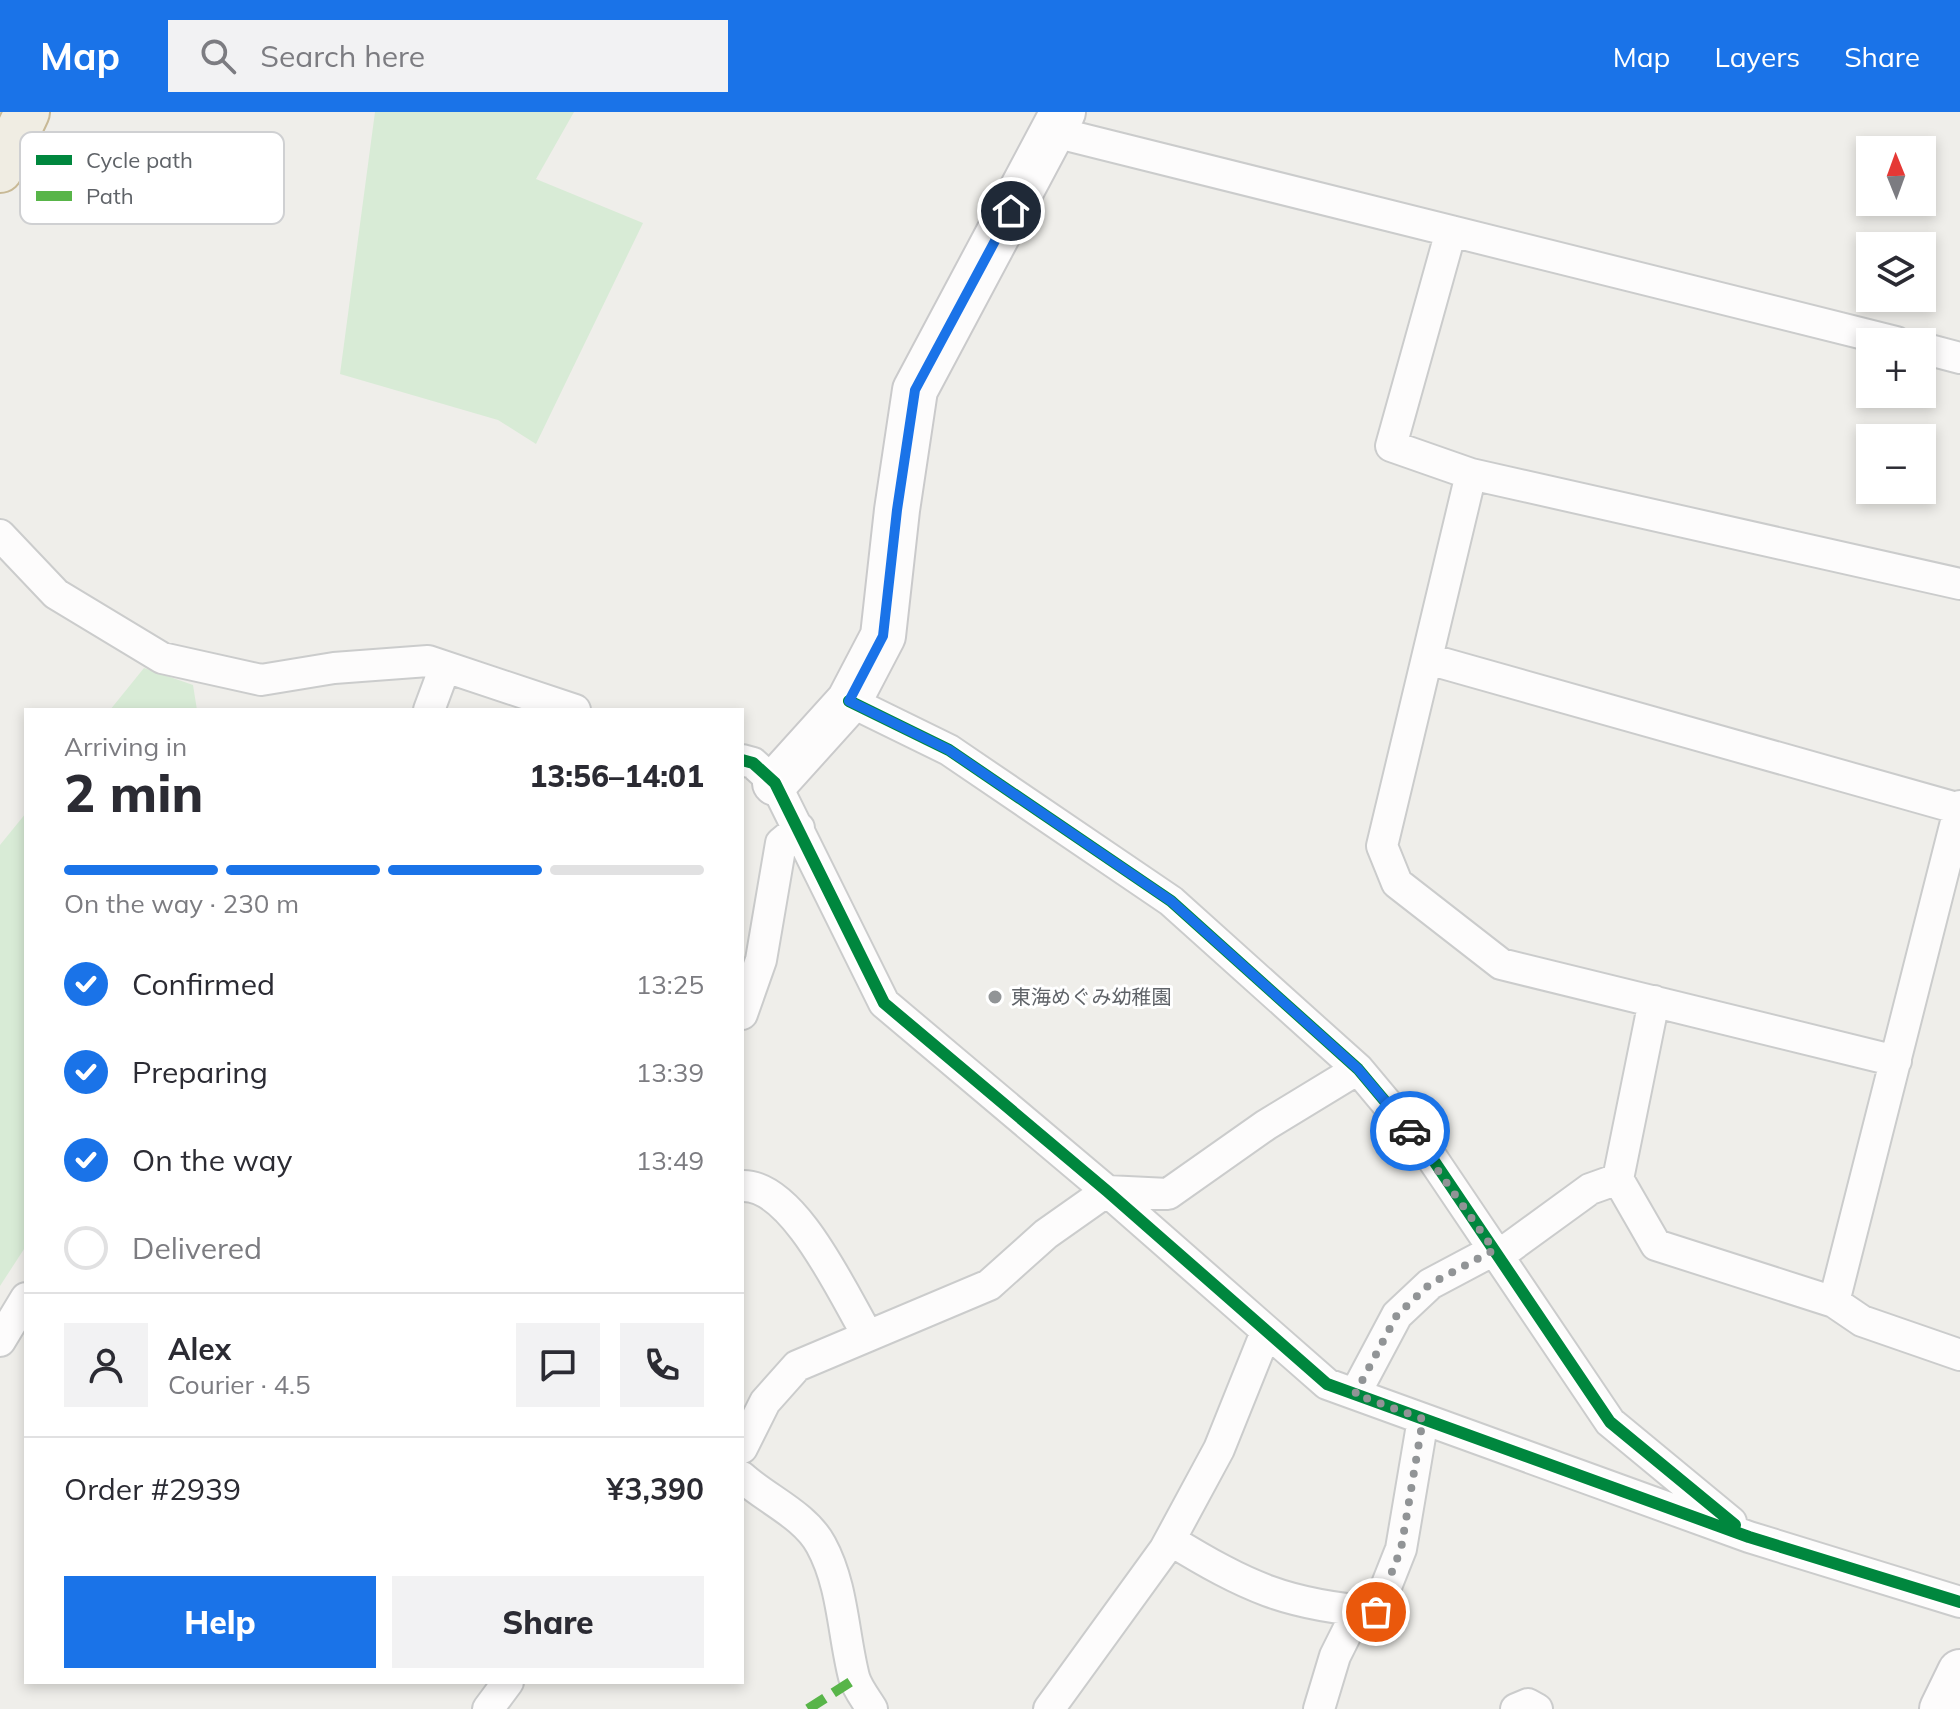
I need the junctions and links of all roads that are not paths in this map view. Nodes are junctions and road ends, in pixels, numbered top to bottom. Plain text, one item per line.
1 (27, 112) edge
2 (1059, 122) edge
3 (0, 170) edge
4 (1451, 231) junction
5 (1856, 332) edge
6 (1936, 352) edge
7 (1960, 358) edge
8 (1471, 474) junction
9 (0, 535) edge
10 (1960, 584) edge
11 (1428, 659) junction
12 (445, 667) junction
13 (849, 701) junction
14 (430, 708) edge
15 (569, 708) edge
16 (759, 772) edge
17 (1960, 808) edge
18 (799, 828) junction
19 (1654, 1001) junction
20 (744, 1008) edge
21 (1896, 1061) junction
22 (1358, 1069) junction
23 (1618, 1179) junction
24 (744, 1186) edge
25 (1107, 1191) junction
26 (1496, 1253) junction
27 (24, 1301) edge
28 (1834, 1302) junction
29 (1266, 1332) junction
30 (868, 1336) junction
31 (0, 1341) edge
32 (1960, 1355) edge
33 (1355, 1394) junction
34 (1423, 1419) junction
35 (744, 1444) edge
36 (744, 1479) edge
37 (1749, 1537) junction
38 (1170, 1540) junction
39 (1960, 1602) edge
40 (1358, 1610) junction
41 (1960, 1672) edge
42 (507, 1684) edge
43 (488, 1709) edge
44 (872, 1709) edge
45 (1049, 1709) edge
46 (1319, 1709) edge
47 (1516, 1709) edge
48 (1537, 1709) edge
49 (1942, 1709) edge

1 - 3 highway
2 - 4 street
2 - 13 street
4 - 5 street
4 - 8 street
6 - 7 street
8 - 10 street
8 - 11 street
9 - 12 street
11 - 17 street
11 - 19 street
12 - 14 street
12 - 15 street
13 - 16 street
13 - 22 street
16 - 18 street
17 - 21 street
18 - 20 street
18 - 25 street
19 - 21 street
19 - 23 street
21 - 28 street
22 - 25 street
22 - 26 street
23 - 26 street
23 - 28 street
24 - 30 street
25 - 29 street
25 - 30 street
26 - 33 street
26 - 37 street
27 - 31 street
28 - 32 street
29 - 33 street
29 - 38 street
30 - 35 street
33 - 34 street
34 - 37 street
34 - 40 street
36 - 44 street
37 - 39 street
38 - 40 street
38 - 45 street
40 - 46 street
41 - 49 street
42 - 43 street
47 - 48 street

